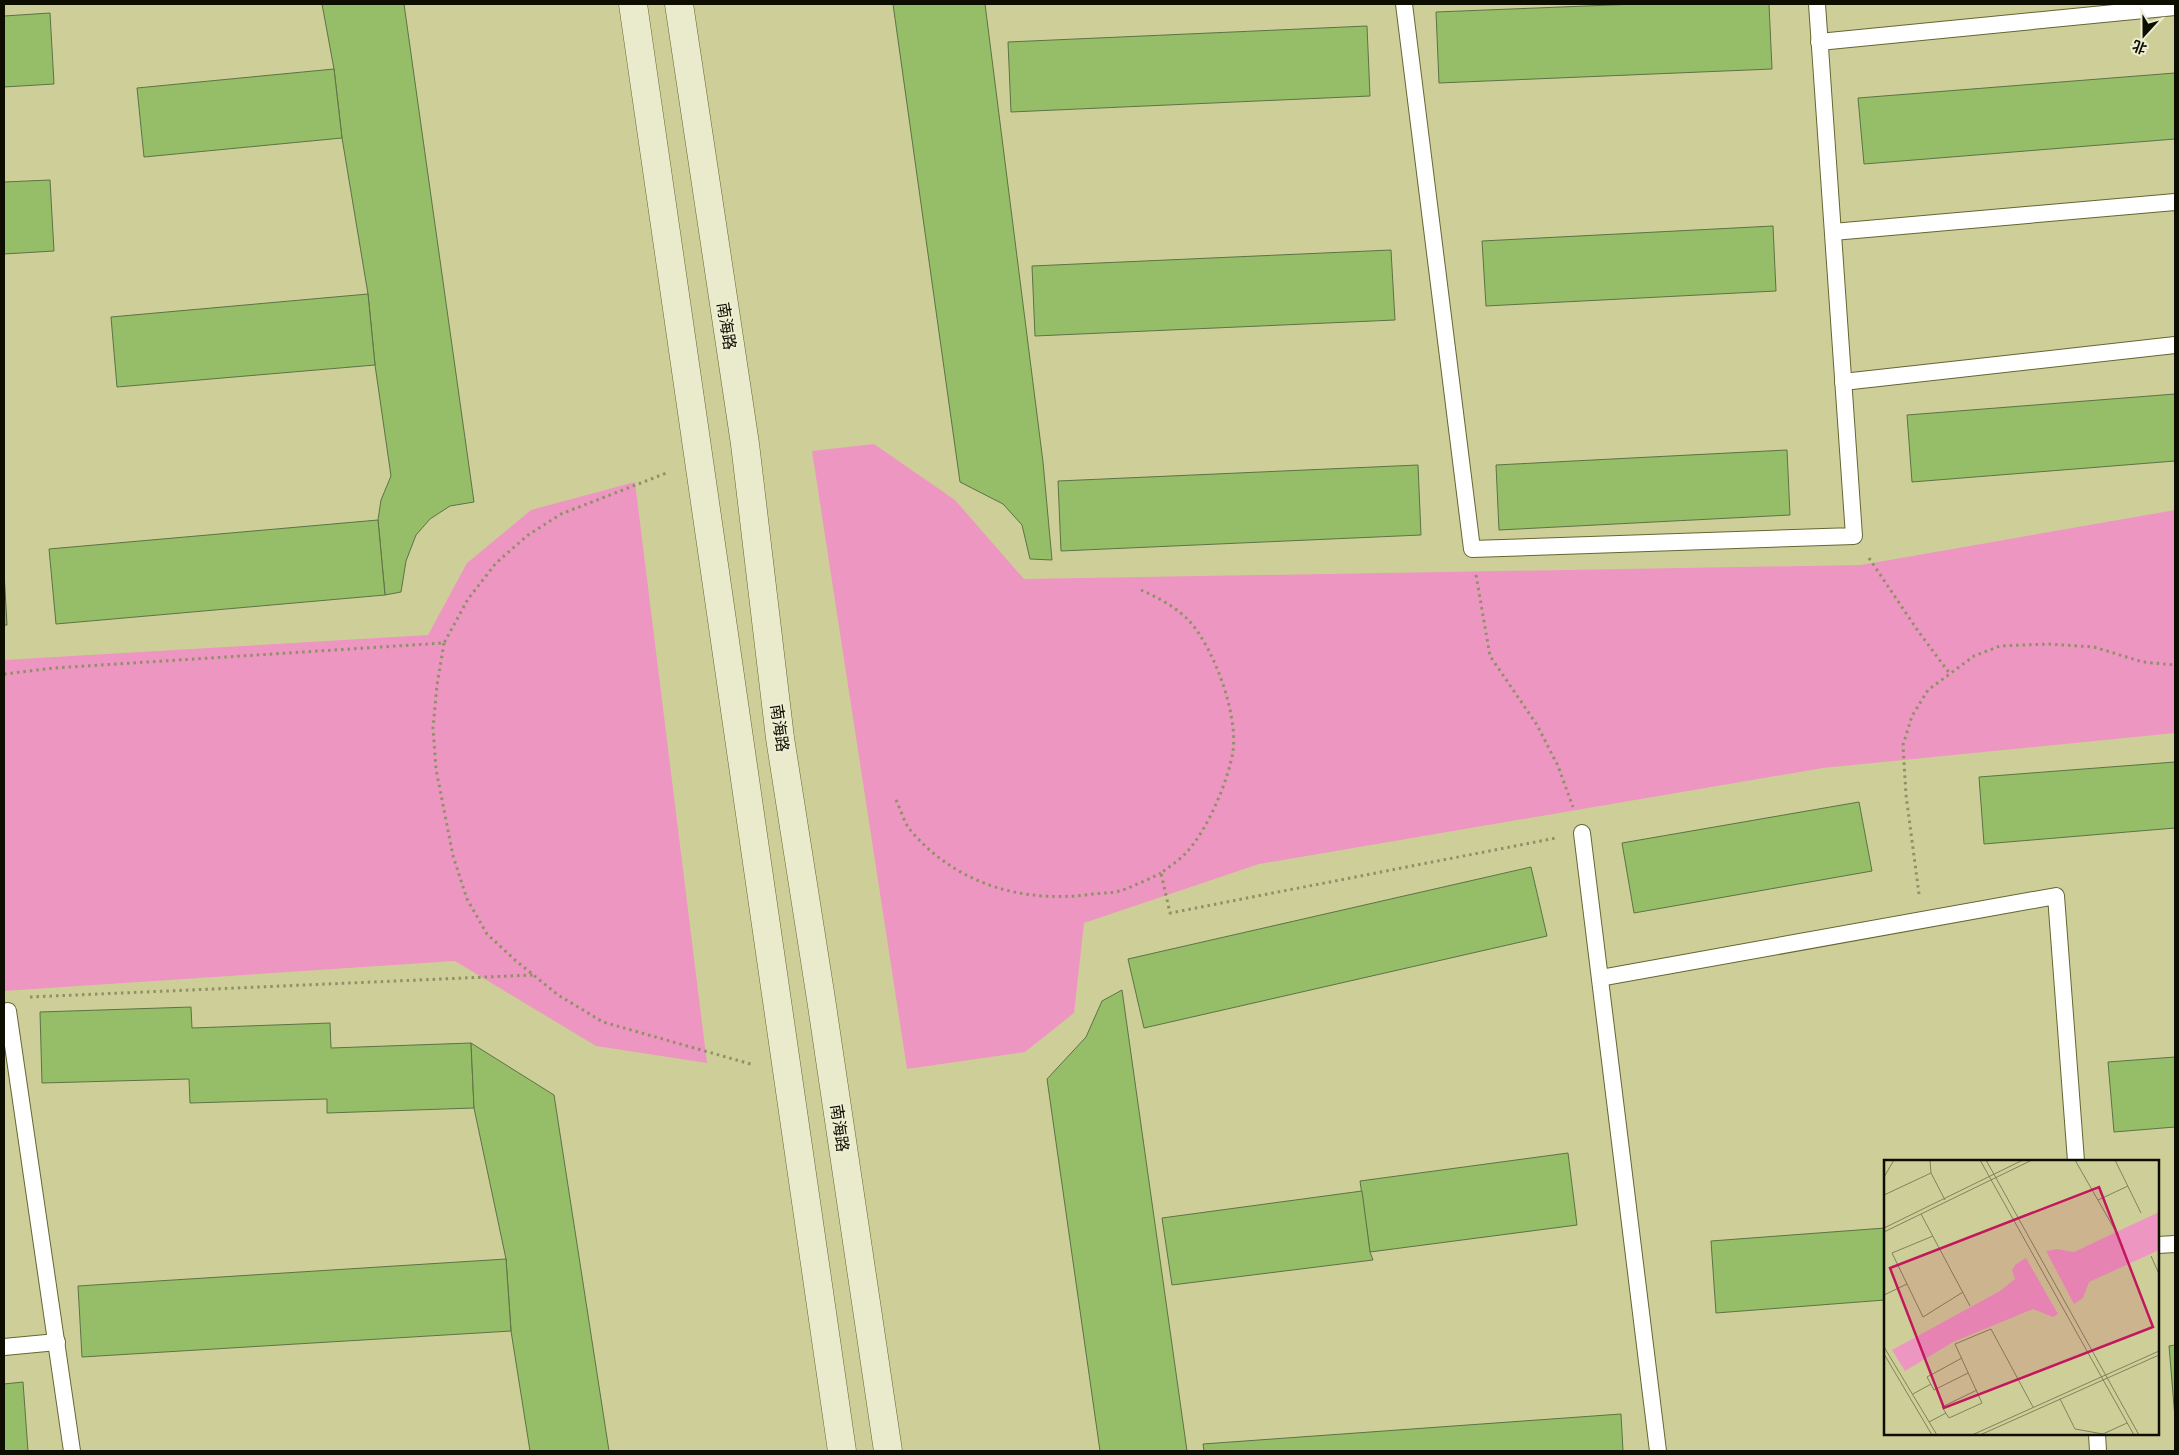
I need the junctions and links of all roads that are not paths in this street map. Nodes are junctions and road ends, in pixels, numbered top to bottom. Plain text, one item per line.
1 (633, 4) edge
2 (679, 4) edge
3 (1404, 4) edge
4 (1817, 4) edge
5 (2175, 7) edge
6 (1819, 42) junction
7 (2175, 202) edge
8 (1833, 232) junction
9 (2175, 345) edge
10 (1843, 382) junction
11 (1582, 833) road end
12 (1600, 978) junction
13 (8, 1011) dead end
14 (2076, 1160) edge
15 (2175, 1244) edge
16 (2159, 1245) edge
17 (56, 1342) junction
18 (4, 1347) edge
19 (2097, 1435) edge
20 (72, 1451) edge
21 (842, 1451) edge
22 (888, 1451) edge
23 (1658, 1451) edge
24 (2098, 1451) edge

1 - 21 main road
2 - 22 main road, 南海路
3 - 10 lane
4 - 6 lane
5 - 6 lane
6 - 8 lane
7 - 8 lane
8 - 10 lane
9 - 10 lane
11 - 12 lane
12 - 14 lane
12 - 23 lane
13 - 17 lane
15 - 16 lane
17 - 18 lane
17 - 20 lane
19 - 24 lane

